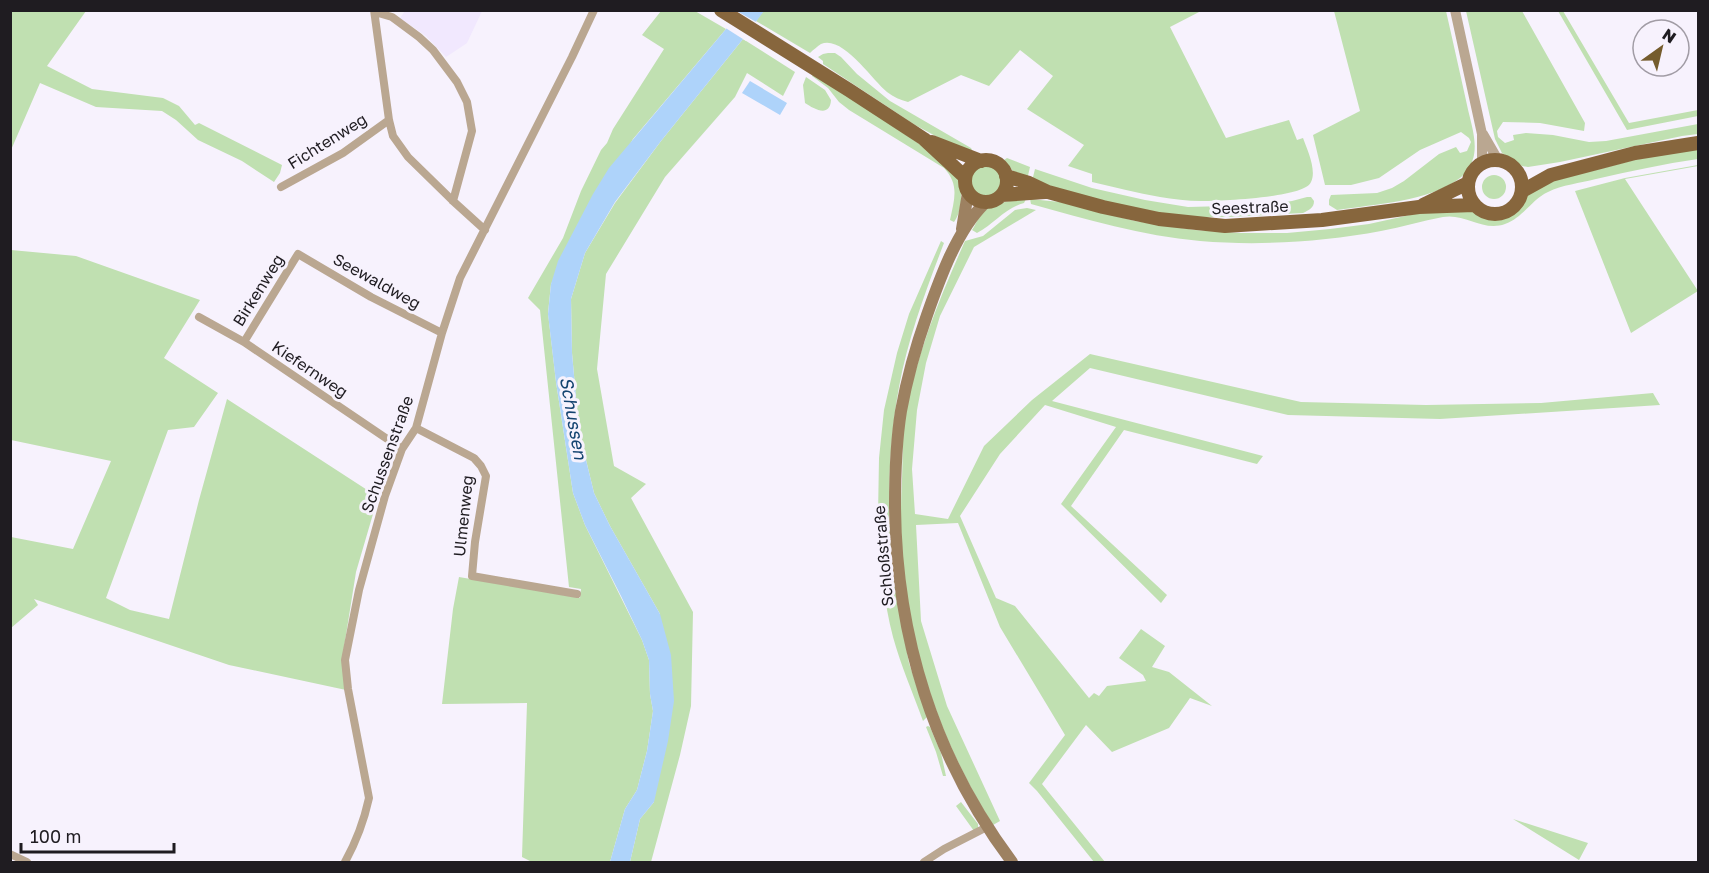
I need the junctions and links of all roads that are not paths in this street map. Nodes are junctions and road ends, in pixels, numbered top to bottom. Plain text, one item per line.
1 (594, 10) edge
2 (1455, 10) edge
3 (375, 11) edge
4 (721, 11) edge
5 (389, 120) junction
6 (1482, 134) junction
7 (924, 139) junction
8 (1698, 143) edge
9 (1498, 160) junction
10 (981, 161) junction
11 (1482, 163) junction
12 (1517, 171) junction
13 (1551, 175) junction
14 (1006, 176) junction
15 (966, 177) junction
16 (1468, 183) junction
17 (281, 187) dead end
18 (1522, 191) junction
19 (1048, 192) junction
20 (968, 193) junction
21 (1002, 195) junction
22 (453, 201) junction
23 (985, 202) junction
24 (1474, 205) junction
25 (1419, 207) junction
26 (485, 230) junction
27 (961, 233) junction
28 (298, 254) joint
29 (199, 317) dead end
30 (442, 333) junction
31 (243, 342) junction
32 (416, 428) junction
33 (402, 449) junction
34 (577, 594) dead end
35 (987, 827) junction
36 (10, 854) edge
37 (27, 862) edge
38 (345, 862) edge
39 (924, 862) edge
40 (1012, 862) edge

1 - 26 street, Schussenstraße
2 - 6 street
3 - 5 street
3 - 22 street
4 - 7 main road
5 - 17 street, Fichtenweg
5 - 22 street
6 - 9 street
6 - 11 street
7 - 10 main road
7 - 15 main road
8 - 13 main road, Seestraße
9 - 11 main road
9 - 12 main road, Seestraße
10 - 14 main road
10 - 15 main road
11 - 16 main road, Seestraße
12 - 13 main road, Seestraße
12 - 18 main road
13 - 18 main road, Seestraße
14 - 19 main road, Seestraße
14 - 21 main road
15 - 20 main road
16 - 24 main road
16 - 25 main road, Seestraße
18 - 24 main road, Seestraße
19 - 21 main road, Seestraße
19 - 25 main road, Seestraße
20 - 23 main road
20 - 27 main road, Schloßstraße
21 - 23 main road
22 - 26 street
23 - 27 main road, Schloßstraße
24 - 25 main road, Seestraße
26 - 30 street, Schussenstraße
27 - 35 main road, Schloßstraße
28 - 30 street, Seewaldweg
28 - 31 street, Birkenweg
29 - 31 street, Kiefernweg
30 - 32 street, Schussenstraße
31 - 33 street, Kiefernweg
32 - 33 street, Schussenstraße
32 - 34 street, Ulmenweg
33 - 38 street, Schussenstraße
35 - 39 street
35 - 40 main road, Schloßstraße
36 - 37 street

